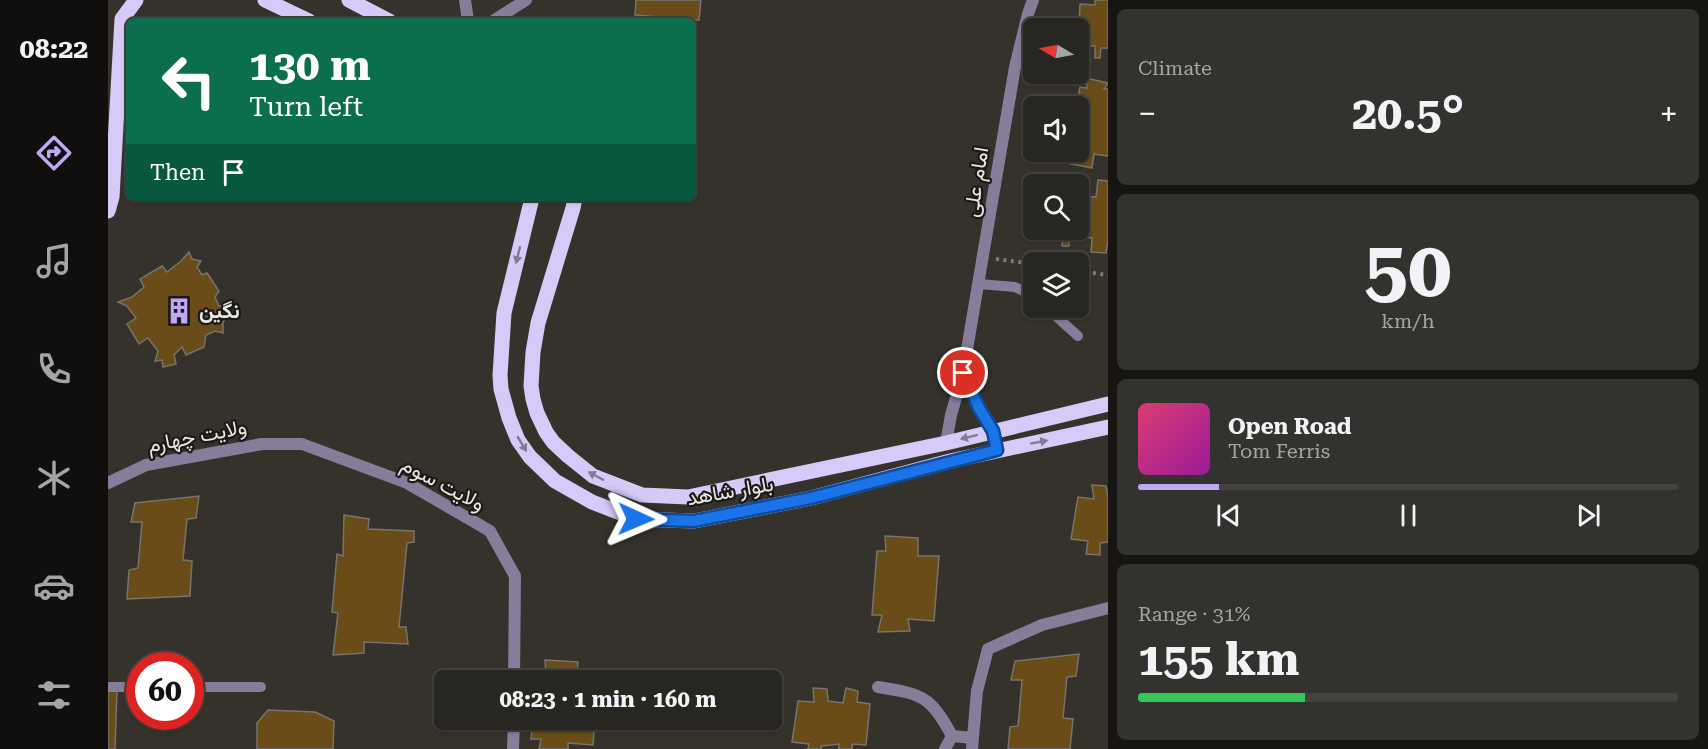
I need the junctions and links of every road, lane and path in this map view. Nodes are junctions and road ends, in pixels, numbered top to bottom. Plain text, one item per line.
1 (136, 0) edge
2 (265, 0) edge
3 (349, 0) edge
4 (465, 0) edge
5 (526, 0) edge
6 (1033, 0) edge
7 (303, 18) edge
8 (383, 18) edge
9 (468, 18) edge
10 (498, 18) edge
11 (531, 201) edge
12 (574, 201) edge
13 (108, 211) edge
14 (983, 257) junction
15 (1023, 262) edge
16 (1089, 272) edge
17 (1108, 275) edge
18 (979, 284) junction
19 (1023, 291) edge
20 (1058, 318) edge
21 (1078, 336) dead end
22 (963, 373) junction
23 (1108, 404) edge
24 (1108, 427) edge
25 (993, 431) junction
26 (946, 443) junction
27 (262, 444) joint
28 (997, 450) junction
29 (950, 461) junction
30 (108, 483) edge
31 (1108, 609) edge
32 (514, 670) edge
33 (108, 687) edge
34 (126, 687) edge
35 (204, 687) edge
36 (261, 687) dead end
37 (878, 687) dead end
38 (514, 730) edge
39 (952, 736) junction
40 (973, 743) edge
41 (513, 749) edge
42 (945, 749) edge

1 - 13 main road
2 - 7 main road
3 - 8 main road
4 - 9 street
5 - 10 street
6 - 14 street, امام علی
11 -> 29 main road, بلوار شاهد
26 -> 12 main road, بلوار شاهد
14 - 15 path
14 - 18 street, امام علی
16 - 17 path
18 - 19 lane
18 - 22 street, امام علی
20 - 21 lane
22 - 25 street
22 - 26 street, امام علی
23 - 25 main road, بلوار شاهد
28 -> 24 main road, بلوار شاهد
25 -> 26 main road, بلوار شاهد
25 - 28 main road
26 - 29 main road
27 - 30 street, ولایت چهارم
27 - 32 street, ولایت سوم
28 - 29 main road, بلوار شاهد
31 - 40 street
33 - 34 lane
35 - 36 lane
37 - 39 street
38 - 41 street
39 - 40 street
39 - 42 street

